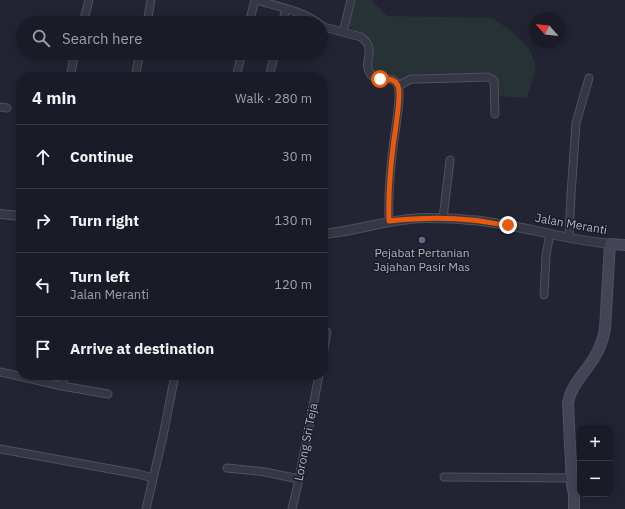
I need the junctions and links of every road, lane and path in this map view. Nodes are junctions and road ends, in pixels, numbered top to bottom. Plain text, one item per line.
1 (89, 0) edge
2 (151, 0) edge
3 (256, 0) edge
4 (351, 0) edge
5 (286, 9) junction
6 (85, 16) edge
7 (148, 16) edge
8 (251, 16) edge
9 (284, 16) edge
10 (305, 16) edge
11 (328, 29) edge
12 (343, 32) junction
13 (74, 60) edge
14 (139, 60) edge
15 (240, 60) edge
16 (273, 60) edge
17 (71, 72) edge
18 (136, 72) edge
19 (237, 72) edge
20 (270, 72) edge
21 (588, 78) dead end
22 (398, 86) junction
23 (495, 114) dead end
24 (450, 160) dead end
25 (0, 214) edge
26 (16, 216) edge
27 (443, 218) junction
28 (389, 221) junction
29 (328, 233) edge
30 (550, 234) junction
31 (569, 237) junction
32 (610, 244) junction
33 (625, 245) edge
34 (544, 295) dead end
35 (0, 372) edge
36 (16, 376) edge
37 (35, 380) edge
38 (63, 380) edge
39 (174, 380) edge
40 (318, 380) edge
41 (62, 386) junction
42 (108, 394) dead end
43 (0, 449) edge
44 (227, 468) dead end
45 (444, 477) dead end
46 (153, 478) junction
47 (299, 479) junction
48 (572, 482) junction
49 (569, 508) edge
50 (146, 509) edge
51 (292, 509) edge

1 - 6 street
2 - 7 street
3 - 5 street
3 - 8 street
4 - 12 street
5 - 9 street
5 - 10 street
11 - 12 street
12 - 22 street
13 - 17 street
14 - 18 street
15 - 19 street
16 - 20 street
21 - 31 street
22 - 23 street
22 - 28 street
24 - 27 street
25 - 26 street
27 - 28 street, Jalan Meranti
27 - 30 street, Jalan Meranti
28 - 29 street, Jalan Meranti
30 - 31 street, Jalan Meranti
30 - 34 street
31 - 32 street, Jalan Meranti
32 - 33 main road, Jalan Meranti
32 - 48 main road
35 - 36 street
37 - 41 street
38 - 41 street
39 - 46 street
40 - 47 street, Lorong Sri Teja
41 - 42 street
43 - 46 street
44 - 47 street
45 - 48 street
46 - 50 street
47 - 51 street, Lorong Sri Teja
48 - 49 main road

